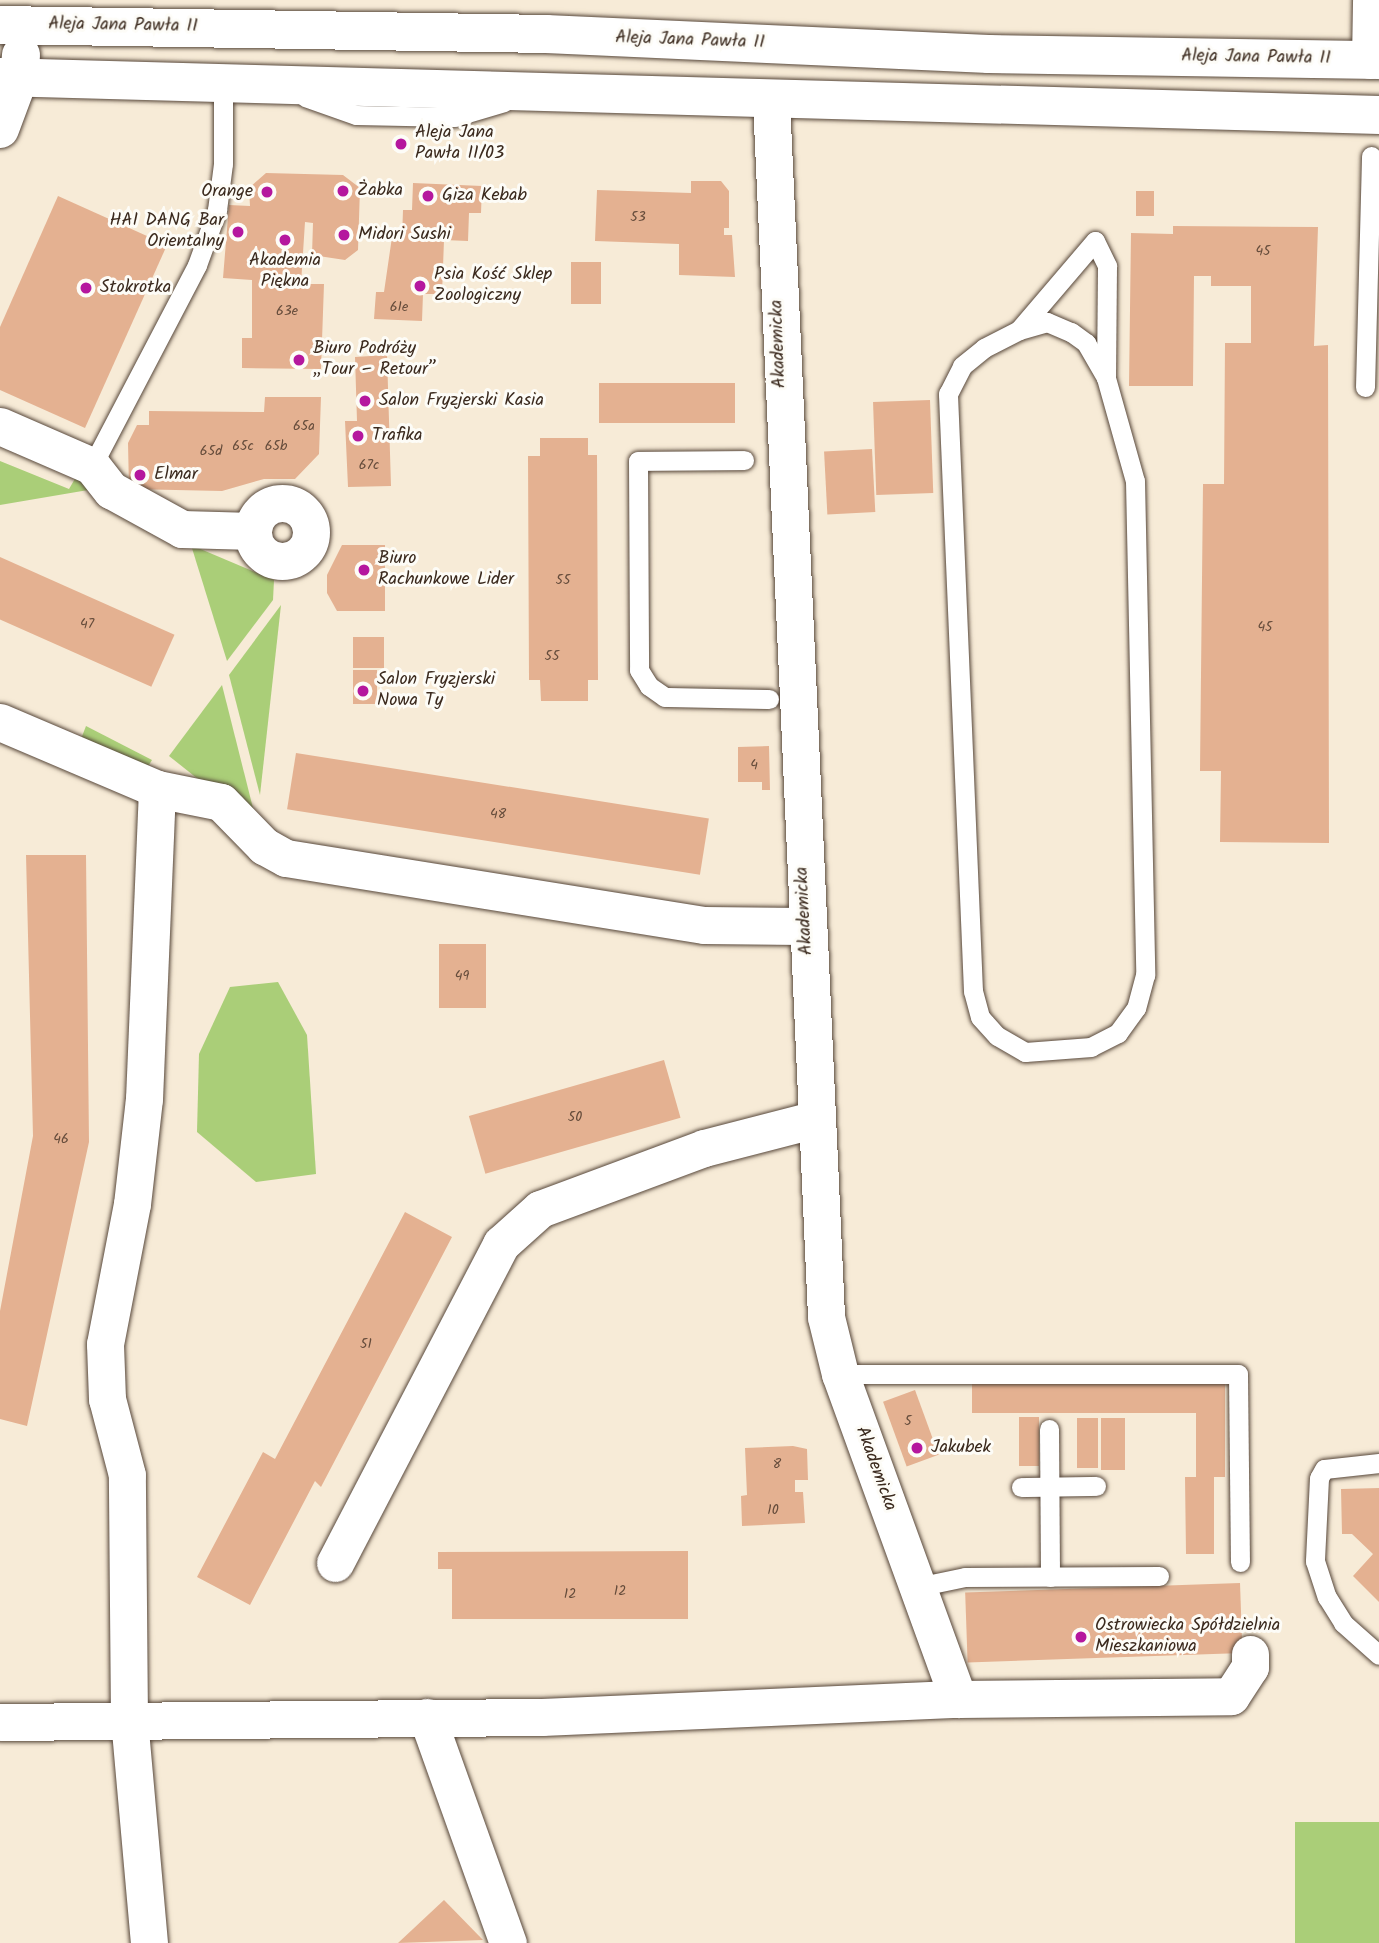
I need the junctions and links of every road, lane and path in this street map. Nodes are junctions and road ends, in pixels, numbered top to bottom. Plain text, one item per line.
1 (1371, 0) edge
2 (12, 25) edge
3 (1375, 60) edge
4 (10, 78) edge
5 (223, 84) junction
6 (771, 100) junction
7 (1376, 116) edge
8 (0, 129) edge
9 (1371, 156) dead end
10 (1019, 330) junction
11 (1106, 378) junction
12 (1365, 387) dead end
13 (0, 426) edge
14 (744, 460) dead end
15 (92, 466) junction
16 (253, 531) dead end
17 (769, 698) dead end
18 (0, 723) edge
19 (157, 789) junction
20 (806, 926) junction
21 (816, 1119) junction
22 (840, 1374) junction
23 (1049, 1429) dead end
24 (1379, 1463) edge
25 (1096, 1486) dead end
26 (1021, 1487) dead end
27 (1050, 1487) junction
28 (1240, 1562) dead end
29 (335, 1563) dead end
30 (1158, 1576) dead end
31 (1050, 1577) junction
32 (917, 1587) junction
33 (1250, 1654) dead end
34 (1379, 1655) edge
35 (958, 1699) junction
36 (427, 1717) junction
37 (129, 1720) junction
38 (0, 1721) edge
39 (149, 1943) edge
40 (508, 1943) edge

1 - 3 street
2 - 3 main road, Aleja Jana Pawła II
2 - 4 main road
3 - 7 main road
4 - 5 main road
4 - 8 main road
5 - 6 main road
5 - 15 lane
6 - 7 main road
6 - 20 street, Akademicka
9 - 12 lane
10 - 11 lane
10 - 11 lane
10 - 11 lane
13 - 15 street
14 - 17 lane
15 - 16 street
18 - 19 street
19 - 20 street
19 - 37 street
20 - 21 street, Akademicka
21 - 22 street, Akademicka
21 - 29 street
22 - 28 lane
22 - 32 street, Akademicka
23 - 27 lane
24 - 34 lane
25 - 27 lane
26 - 27 lane
27 - 31 lane
30 - 31 lane
31 - 32 lane
32 - 35 street, Akademicka
33 - 35 street
35 - 36 street
36 - 37 street
36 - 40 street
37 - 38 street
37 - 39 street

